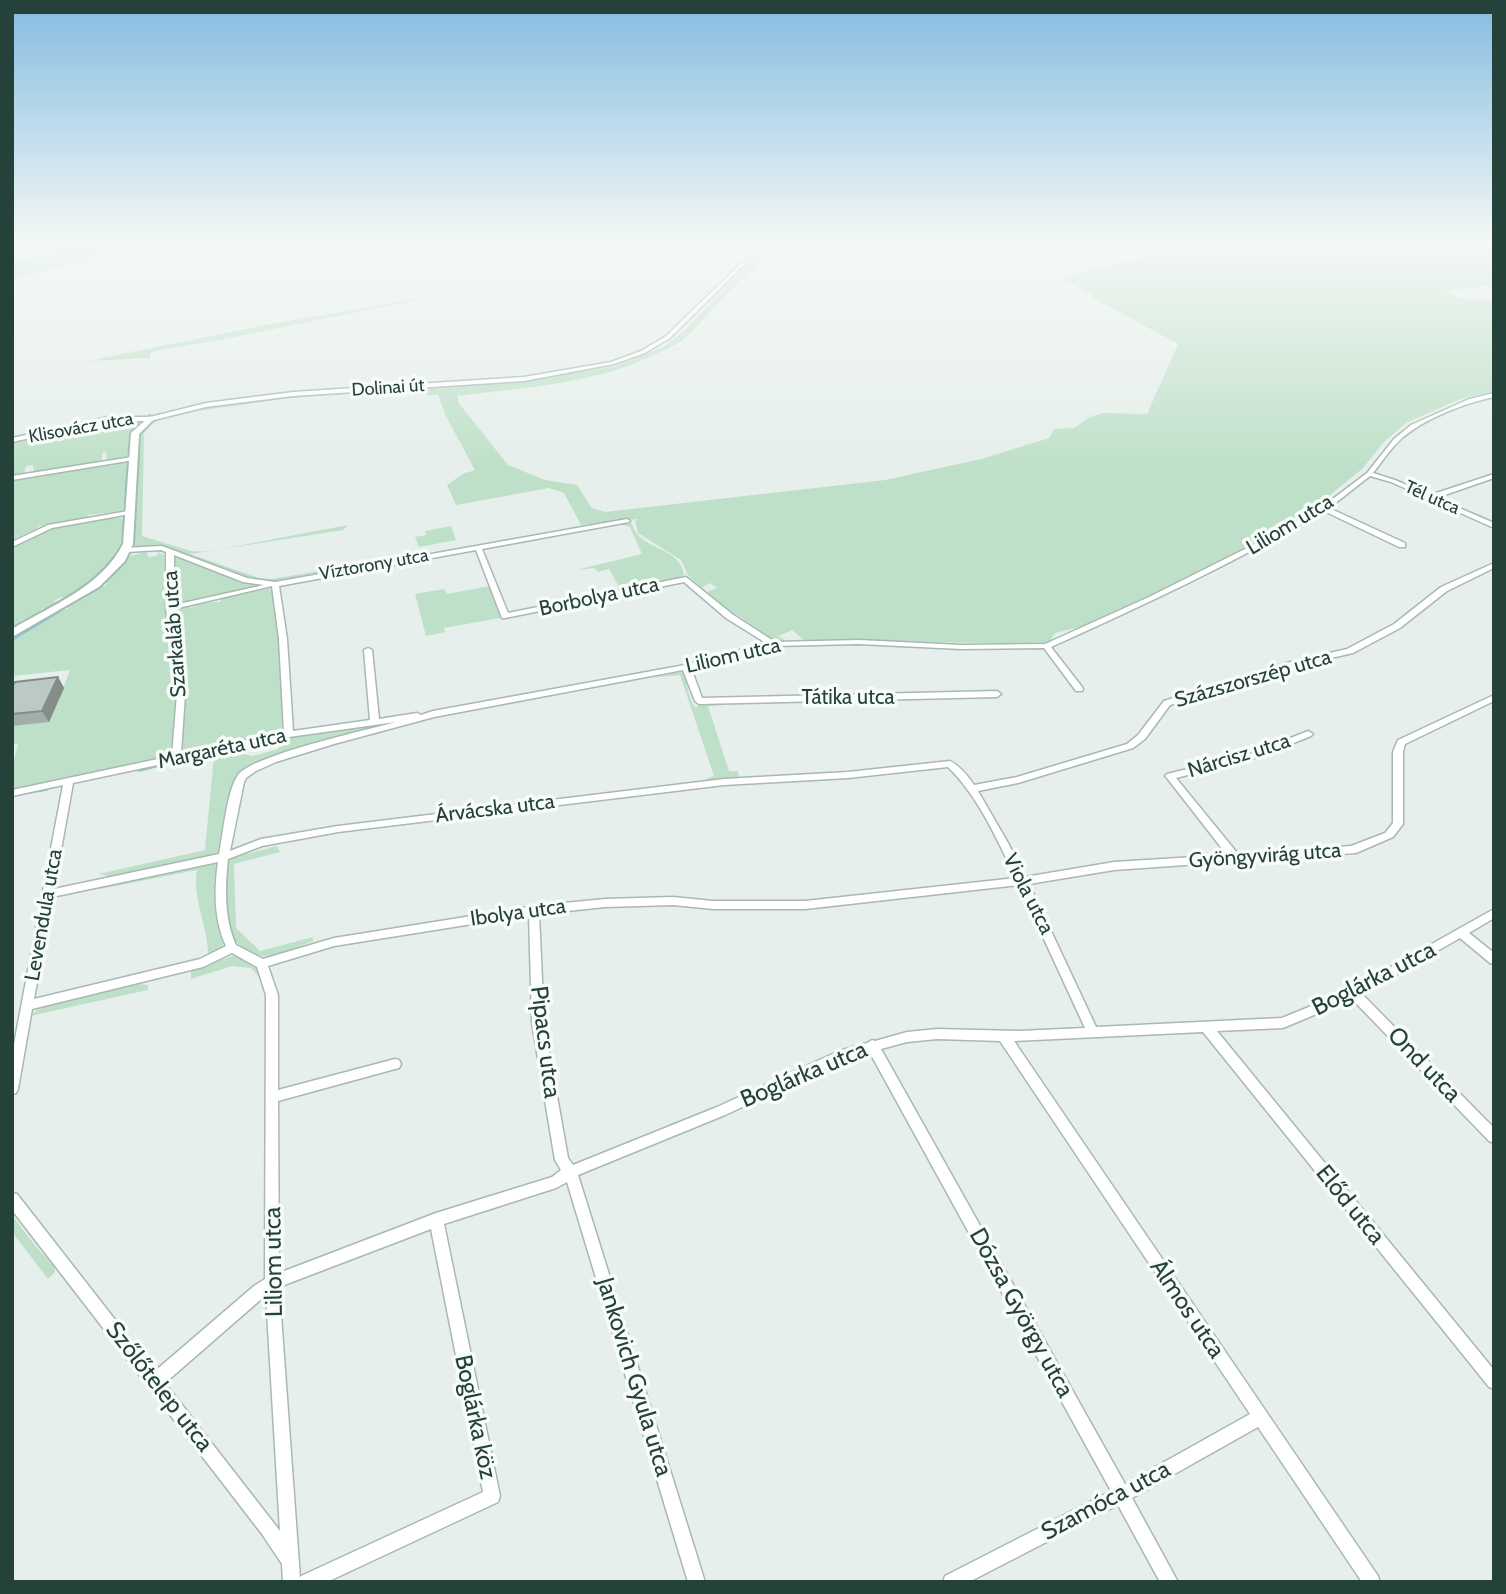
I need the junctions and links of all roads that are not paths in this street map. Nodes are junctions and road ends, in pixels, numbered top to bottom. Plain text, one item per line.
1 (687, 318) edge
2 (1494, 395) edge
3 (149, 419) junction
4 (12, 440) edge
5 (132, 459) junction
6 (1369, 474) junction
7 (1494, 476) edge
8 (12, 478) edge
9 (1431, 497) junction
10 (1324, 508) junction
11 (128, 513) junction
12 (627, 521) dead end
13 (1494, 526) edge
14 (12, 544) edge
15 (1402, 545) dead end
16 (478, 547) junction
17 (126, 550) junction
18 (170, 552) junction
19 (1494, 565) edge
20 (275, 584) junction
21 (170, 608) junction
22 (12, 635) edge
23 (773, 644) junction
24 (1046, 646) junction
25 (368, 650) dead end
26 (686, 667) junction
27 (1079, 689) dead end
28 (997, 695) dead end
29 (1494, 698) edge
30 (433, 714) junction
31 (375, 721) junction
32 (289, 734) junction
33 (1308, 734) dead end
34 (176, 758) junction
35 (950, 764) joint
36 (68, 783) junction
37 (972, 789) junction
38 (12, 793) edge
39 (223, 857) junction
40 (1235, 858) junction
41 (1023, 881) junction
42 (47, 894) junction
43 (534, 910) junction
44 (1494, 913) edge
45 (1462, 933) junction
46 (232, 948) junction
47 (1494, 960) edge
48 (262, 964) junction
49 (1354, 993) junction
50 (29, 1004) junction
51 (1207, 1028) junction
52 (1093, 1033) junction
53 (1004, 1036) junction
54 (872, 1045) junction
55 (394, 1064) dead end
56 (12, 1089) edge
57 (274, 1097) junction
58 (1494, 1137) edge
59 (570, 1172) junction
60 (12, 1199) edge
61 (436, 1220) junction
62 (272, 1283) junction
63 (155, 1381) junction
64 (1494, 1382) edge
65 (1260, 1417) junction
66 (1121, 1495) junction
67 (290, 1562) junction
68 (292, 1582) edge
69 (307, 1582) edge
70 (697, 1582) edge
71 (951, 1582) edge
72 (1170, 1582) edge
73 (1372, 1582) edge

1 - 3 street, Dolinai út
2 - 6 street, Liliom utca
3 - 4 street, Klisovácz utca
3 - 5 street
5 - 8 street
5 - 11 street
6 - 9 street, Tél utca
6 - 10 street, Liliom utca
7 - 9 street
9 - 13 street, Tél utca
10 - 15 street
10 - 24 street, Liliom utca
11 - 14 street
11 - 17 street
12 - 16 street, Víztorony utca
16 - 20 street, Víztorony utca
16 - 23 street, Borbolya utca
17 - 18 street, Víztorony utca
17 - 22 street
18 - 20 street, Víztorony utca
18 - 21 street, Szarkaláb utca
19 - 37 street, Százszorszép utca
20 - 21 street
20 - 32 street
21 - 34 street, Szarkaláb utca
23 - 24 street, Liliom utca
23 - 26 street, Liliom utca
24 - 27 street
25 - 31 street
26 - 28 street, Tátika utca
26 - 30 street, Liliom utca
29 - 40 street, Gyöngyvirág utca
30 - 31 street, Margaréta utca
30 - 39 street, Liliom utca
31 - 32 street, Margaréta utca
32 - 34 street, Margaréta utca
33 - 40 street, Nárcisz utca
34 - 36 street, Margaréta utca
35 - 37 street, Viola utca
35 - 39 street, Árvácska utca
36 - 38 street, Margaréta utca
36 - 42 street, Levendula utca
37 - 41 street, Viola utca
39 - 42 street, Árvácska utca
39 - 46 street, Liliom utca
40 - 41 street, Gyöngyvirág utca
41 - 43 street, Ibolya utca
41 - 52 street, Viola utca
42 - 50 street, Levendula utca
43 - 48 street, Ibolya utca
43 - 59 street, Pipacs utca
44 - 45 street, Boglárka utca
45 - 47 street
45 - 49 street, Boglárka utca
46 - 48 street
46 - 50 street
48 - 57 street, Liliom utca
49 - 51 street, Boglárka utca
49 - 58 street, Ond utca
50 - 56 street, Levendula utca
51 - 52 street, Boglárka utca
51 - 64 street, Előd utca
52 - 53 street, Boglárka utca
53 - 54 street, Boglárka utca
53 - 65 street, Álmos utca
54 - 59 street, Boglárka utca
54 - 66 street, Dózsa György utca
55 - 57 street
57 - 62 street, Liliom utca
59 - 61 street, Boglárka utca
59 - 70 street, Jankovich Gyula utca
60 - 63 street, Szőlőtelep utca
61 - 62 street, Boglárka utca
61 - 69 street, Boglárka köz
62 - 63 street, Boglárka utca
62 - 67 street, Liliom utca
63 - 67 street, Szőlőtelep utca
65 - 66 street, Szamóca utca
65 - 73 street, Álmos utca
66 - 71 street, Szamóca utca
66 - 72 street, Dózsa György utca
67 - 68 street, Szőlőtelep utca

